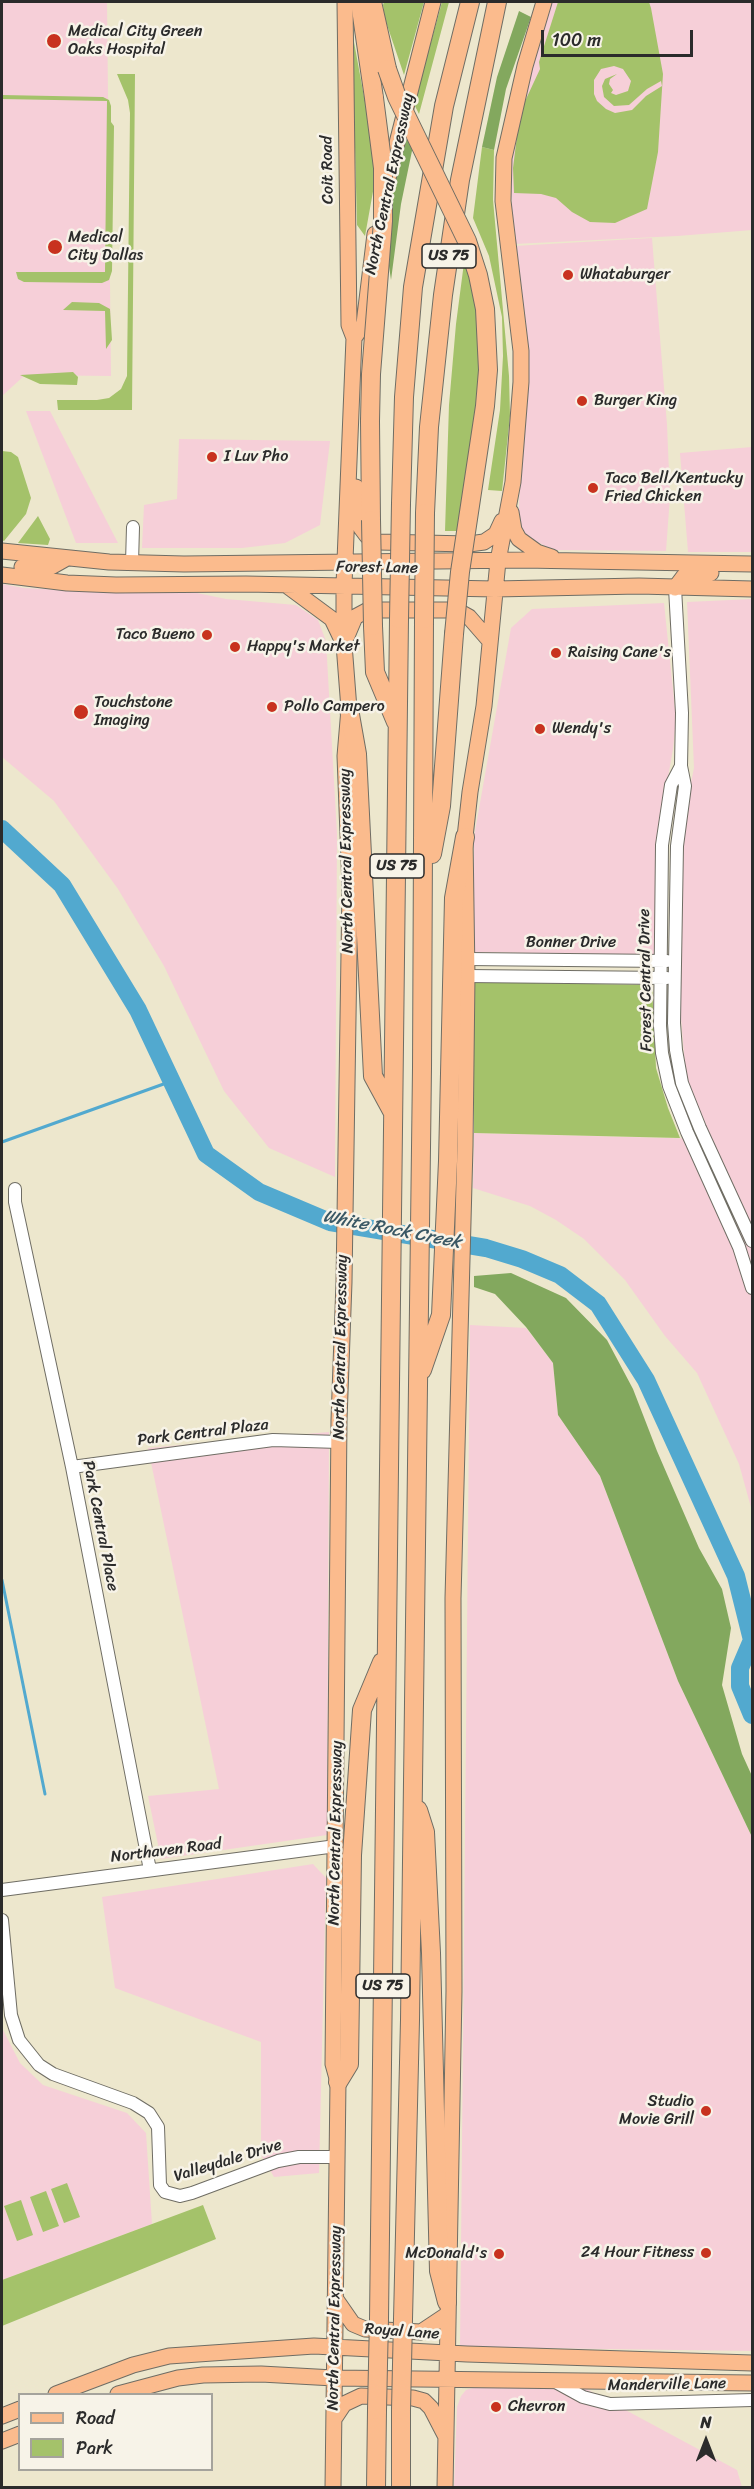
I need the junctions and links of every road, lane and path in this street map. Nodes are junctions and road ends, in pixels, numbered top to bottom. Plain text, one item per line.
1 (345, 2) edge
2 (360, 2) edge
3 (372, 2) edge
4 (433, 2) edge
5 (470, 2) edge
6 (497, 2) edge
7 (544, 2) edge
8 (354, 338) junction
9 (351, 447) junction
10 (510, 493) junction
11 (133, 527) dead end
12 (2, 551) edge
13 (67, 558) junction
14 (345, 561) junction
15 (498, 561) junction
16 (109, 562) junction
17 (578, 562) junction
18 (132, 563) junction
19 (184, 564) junction
20 (672, 564) junction
21 (753, 564) edge
22 (2, 565) edge
23 (753, 573) edge
24 (2, 575) edge
25 (116, 585) junction
26 (286, 585) junction
27 (344, 585) junction
28 (675, 588) junction
29 (495, 589) junction
30 (545, 589) junction
31 (753, 589) edge
32 (489, 640) junction
33 (344, 644) junction
34 (349, 709) junction
35 (399, 729) junction
36 (681, 766) junction
37 (465, 837) junction
38 (424, 894) junction
39 (467, 959) junction
40 (660, 960) junction
41 (674, 961) junction
42 (467, 976) junction
43 (660, 978) junction
44 (674, 978) junction
45 (393, 1113) junction
46 (700, 1128) junction
47 (687, 1132) junction
48 (15, 1189) dead end
49 (753, 1241) edge
50 (753, 1288) edge
51 (417, 1386) junction
52 (339, 1442) junction
53 (72, 1467) junction
54 (386, 1652) junction
55 (413, 1794) junction
56 (336, 1846) junction
57 (150, 1870) junction
58 (2, 1890) edge
59 (2, 1920) edge
60 (338, 2082) junction
61 (336, 2157) junction
62 (334, 2298) junction
63 (448, 2308) junction
64 (334, 2346) junction
65 (447, 2353) junction
66 (753, 2363) edge
67 (334, 2378) junction
68 (447, 2379) junction
69 (551, 2379) junction
70 (753, 2383) edge
71 (60, 2393) edge
72 (121, 2393) edge
73 (753, 2400) edge
74 (18, 2410) edge
75 (2, 2416) edge
76 (334, 2420) junction
77 (18, 2434) edge
78 (447, 2438) junction
79 (2, 2441) edge
80 (333, 2487) edge
81 (376, 2487) edge
82 (401, 2487) edge
83 (445, 2487) edge

1 - 8 main road, Coit Road
2 - 35 highway, bridge
3 - 38 highway, bridge
4 - 8 main road, North Central Expressway
5 - 35 highway, US 75, bridge
6 - 38 highway, US 75, bridge
7 - 10 main road
8 - 9 main road, North Central Expressway
9 - 10 main road
9 - 14 main road, North Central Expressway
10 - 15 main road
10 - 17 main road
11 - 18 street
12 - 13 main road, Forest Lane
13 - 16 main road, Forest Lane
13 - 22 main road
14 - 15 main road, Forest Lane
14 - 19 main road, Forest Lane
14 - 27 main road, North Central Expressway
15 - 17 main road, Forest Lane
15 - 29 main road
16 - 18 main road, Forest Lane
16 - 25 main road
17 - 20 main road, Forest Lane
18 - 19 main road, Forest Lane
19 - 25 main road
20 - 21 main road, Forest Lane
20 - 30 main road
23 - 28 main road
24 - 25 main road, Forest Lane
25 - 26 main road, Forest Lane
26 - 27 main road, Forest Lane
26 - 33 main road
27 - 29 main road, Forest Lane
27 - 33 main road, North Central Expressway
28 - 30 main road, Forest Lane
28 - 31 main road, Forest Lane
28 - 36 street, Forest Central Drive
29 - 30 main road, Forest Lane
29 - 32 main road
32 - 33 main road
32 - 37 main road
33 - 34 main road, North Central Expressway
34 - 45 highway
34 - 52 main road, North Central Expressway
35 - 45 highway, US 75
36 - 40 street, Forest Central Drive
36 - 41 street, Forest Central Drive
37 - 39 main road
37 - 51 highway
38 - 51 highway, US 75
39 - 40 street, Bonner Drive
39 - 42 main road
40 - 41 street, Bonner Drive
40 - 43 street, Forest Central Drive
41 - 44 street, Forest Central Drive
42 - 43 street, Bonner Drive
42 - 63 main road
43 - 44 street, Bonner Drive
43 - 47 street, Forest Central Drive
44 - 46 street, Forest Central Drive
45 - 54 highway, US 75
46 - 47 street
46 - 49 street, Forest Central Drive
47 - 50 street, Forest Central Drive
48 - 53 street, Park Central Place
51 - 55 highway, US 75
52 - 53 street, Park Central Plaza
52 - 56 main road, North Central Expressway
53 - 57 street, Park Central Place
54 - 60 highway
54 - 81 highway, US 75, bridge
55 - 63 highway
55 - 82 highway, US 75, bridge
56 - 57 street, Northaven Road
56 - 60 main road, North Central Expressway
57 - 58 street, Northaven Road
59 - 61 street, Valleydale Drive
60 - 61 main road, North Central Expressway
61 - 62 main road, North Central Expressway
62 - 63 main road
62 - 64 main road, North Central Expressway
63 - 65 main road
64 - 65 main road, Royal Lane
64 - 67 main road, North Central Expressway
64 - 71 main road, Royal Lane
65 - 66 main road, Royal Lane
65 - 68 main road
67 - 68 main road
67 - 72 main road
67 - 76 main road, North Central Expressway
68 - 69 main road
68 - 78 main road
69 - 70 main road
69 - 73 street, Manderville Lane
74 - 75 main road
76 - 78 main road
76 - 80 main road, North Central Expressway
77 - 79 main road
78 - 83 main road

